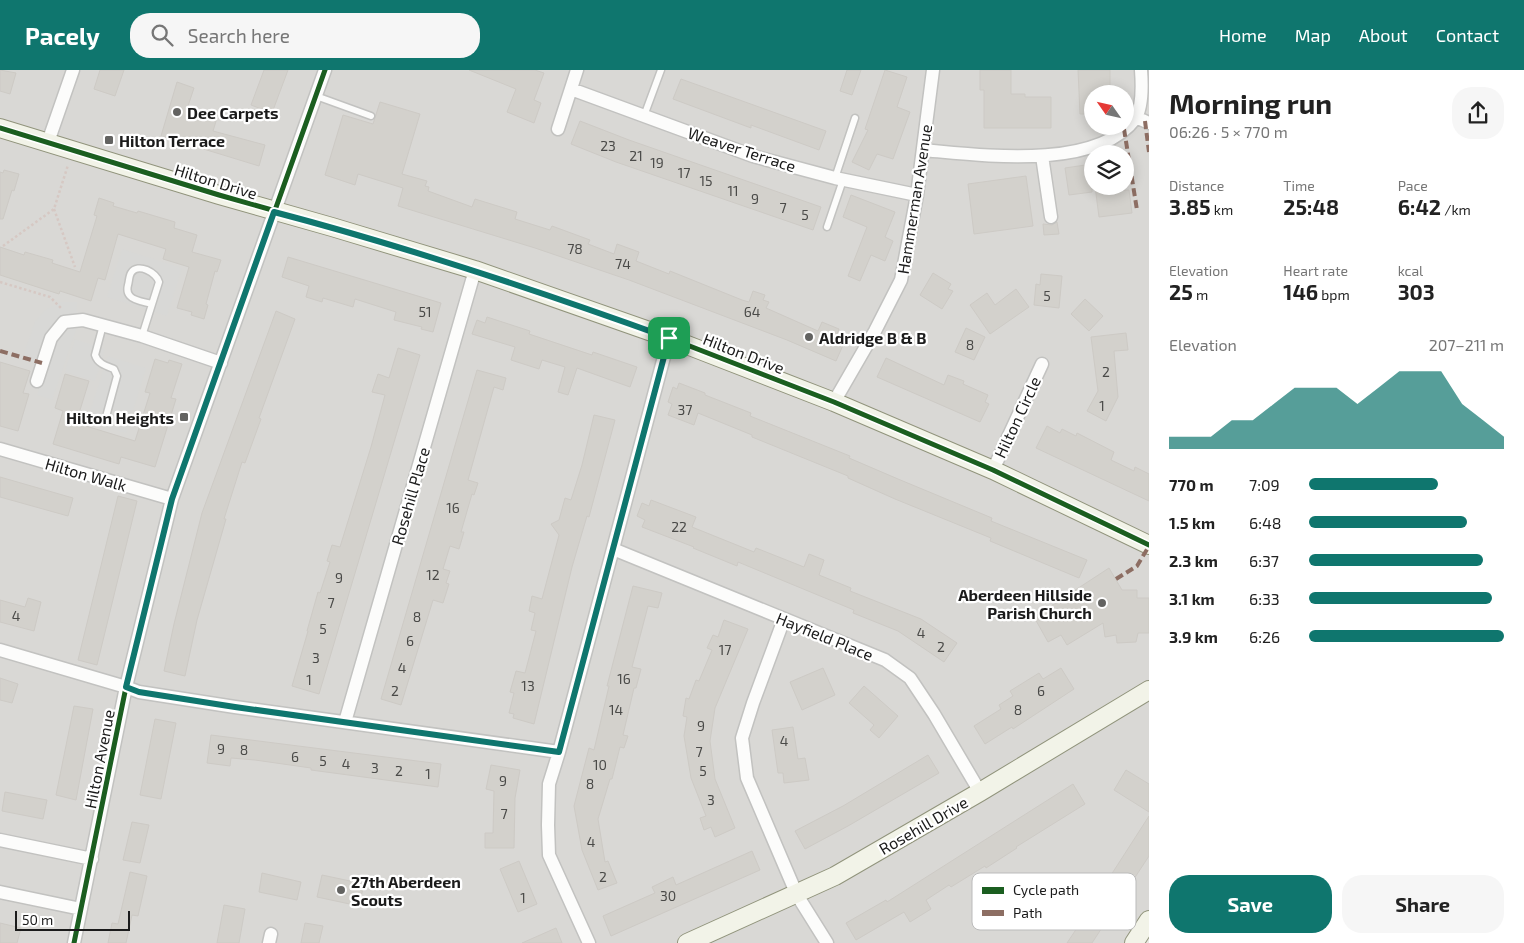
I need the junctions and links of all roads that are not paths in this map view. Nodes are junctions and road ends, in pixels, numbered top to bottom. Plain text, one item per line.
1 (73, 70) edge
2 (325, 70) edge
3 (577, 70) edge
4 (661, 70) edge
5 (933, 70) edge
6 (1141, 70) edge
7 (571, 89) junction
8 (316, 96) junction
9 (371, 116) dead end
10 (644, 116) junction
11 (1136, 117) junction
12 (855, 118) dead end
13 (1149, 123) edge
14 (0, 128) edge
15 (558, 129) dead end
16 (48, 142) junction
17 (923, 150) junction
18 (1042, 156) junction
19 (839, 179) junction
20 (917, 195) junction
21 (274, 212) junction
22 (1051, 217) dead end
23 (827, 227) dead end
24 (475, 270) junction
25 (152, 304) junction
26 (102, 325) junction
27 (142, 336) junction
28 (669, 338) junction
29 (221, 363) junction
30 (1042, 364) dead end
31 (36, 381) dead end
32 (834, 402) junction
33 (107, 413) dead end
34 (0, 449) edge
35 (993, 470) junction
36 (172, 499) junction
37 (1149, 545) edge
38 (612, 549) junction
39 (784, 620) junction
40 (0, 650) edge
41 (126, 687) junction
42 (1149, 690) edge
43 (345, 722) junction
44 (559, 752) junction
45 (980, 792) junction
46 (0, 840) edge
47 (92, 859) junction
48 (0, 892) edge
49 (797, 895) junction
50 (81, 909) junction
51 (1149, 920) edge
52 (74, 943) edge
53 (590, 943) edge
54 (687, 943) edge
55 (827, 943) edge
56 (1134, 943) edge

1 - 16 street
2 - 8 street, Hilton Avenue
3 - 7 street
4 - 10 lane
5 - 17 street, Hammerman Avenue
6 - 11 street
7 - 10 street, Weaver Terrace
7 - 15 street
8 - 9 lane
8 - 21 street, Hilton Avenue
10 - 19 street, Weaver Terrace
11 - 13 street
11 - 18 street
12 - 19 lane
14 - 16 street, Hilton Drive
16 - 21 street, Hilton Drive
17 - 18 street
17 - 20 street, Hammerman Avenue
18 - 22 street
19 - 20 street, Weaver Terrace
19 - 23 lane
20 - 32 street, Hammerman Avenue
21 - 24 street, Hilton Drive
21 - 29 street, Hilton Avenue
24 - 28 street, Hilton Drive
24 - 43 street, Rosehill Place
25 - 25 lane
25 - 27 lane
26 - 27 street
26 - 31 street
26 - 33 lane
27 - 29 street
28 - 32 street, Hilton Drive
28 - 38 street
29 - 36 street, Hilton Avenue
30 - 35 street, Hilton Circle
32 - 35 street, Hilton Drive
34 - 36 street, Hilton Walk
35 - 37 street, Hilton Drive
36 - 41 street, Hilton Avenue
38 - 39 street, Hayfield Place
38 - 44 street
39 - 45 street, Hayfield Place
39 - 49 street
40 - 41 street
41 - 43 street
41 - 47 street, Hilton Avenue
42 - 45 street, Rosehill Drive
43 - 44 street
44 - 53 street
45 - 49 street, Rosehill Drive
46 - 47 street
47 - 50 street, Hilton Avenue
48 - 50 street
49 - 54 street, Rosehill Drive
49 - 55 street
50 - 52 street, Hilton Avenue
51 - 56 street

